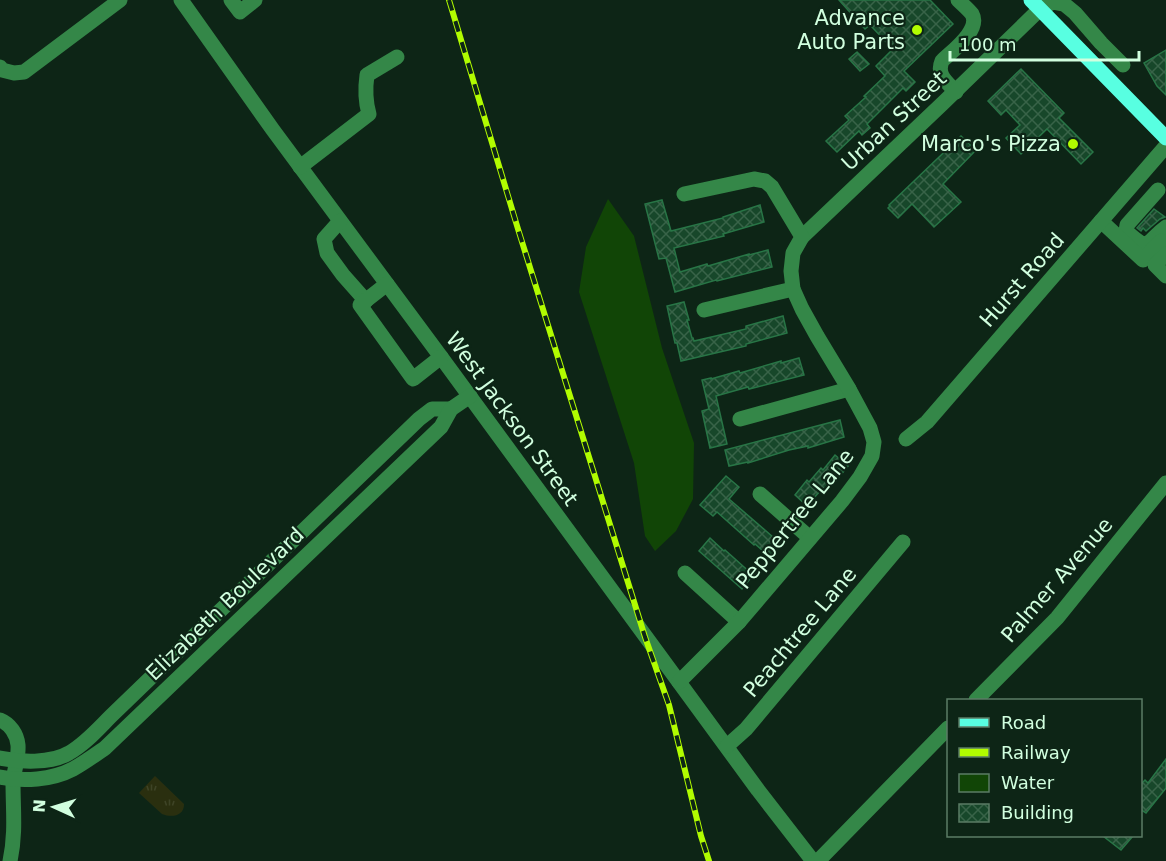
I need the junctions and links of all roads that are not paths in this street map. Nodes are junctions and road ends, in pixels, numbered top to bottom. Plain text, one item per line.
1 (120, 0) edge
2 (181, 0) edge
3 (231, 0) edge
4 (255, 0) edge
5 (958, 0) edge
6 (1036, 5) edge
7 (1101, 43) junction
8 (1084, 54) junction
9 (397, 57) dead end
10 (1123, 65) dead end
11 (0, 67) edge
12 (956, 92) junction
13 (1166, 138) edge
14 (1166, 146) edge
15 (300, 167) junction
16 (1162, 192) edge
17 (684, 194) dead end
18 (340, 221) junction
19 (1101, 221) junction
20 (1166, 227) edge
21 (1113, 233) junction
22 (1166, 235) edge
23 (802, 237) junction
24 (1166, 254) edge
25 (1166, 276) edge
26 (387, 284) junction
27 (793, 289) junction
28 (366, 301) junction
29 (704, 310) dead end
30 (441, 357) junction
31 (849, 389) junction
32 (470, 396) junction
33 (451, 409) junction
34 (740, 419) dead end
35 (906, 439) dead end
36 (1166, 483) edge
37 (760, 494) dead end
38 (810, 538) junction
39 (903, 542) dead end
40 (685, 573) dead end
41 (739, 622) junction
42 (679, 682) junction
43 (977, 699) edge
44 (0, 720) edge
45 (947, 729) edge
46 (727, 746) junction
47 (0, 758) edge
48 (16, 761) junction
49 (7, 778) edge
50 (10, 861) edge
51 (813, 861) edge
52 (818, 861) edge

1 - 11 street
2 - 15 street, West Jackson Street
3 - 4 street
5 - 12 street
6 - 7 street
6 - 8 main road
6 - 12 street, Urban Street
7 - 8 street
7 - 10 street
8 - 13 main road
9 - 15 street
12 - 23 street, Urban Street
14 - 19 street, Hurst Road
15 - 18 street, West Jackson Street
16 - 20 street
16 - 21 street
17 - 23 street
18 - 26 street, West Jackson Street
18 - 28 street
19 - 21 street
19 - 35 street, Hurst Road
21 - 22 street
23 - 27 street, Peppertree Lane
24 - 25 street
26 - 28 street
26 - 30 street, West Jackson Street
27 - 29 street
27 - 31 street, Peppertree Lane
28 - 30 street
30 - 32 street, West Jackson Street
31 - 34 street
31 - 38 street, Peppertree Lane
32 - 33 street, Elizabeth Boulevard
32 - 42 street, West Jackson Street
33 - 48 street, Elizabeth Boulevard
33 - 49 street, Elizabeth Boulevard
36 - 43 street, Palmer Avenue
37 - 38 street
38 - 41 street, Peppertree Lane
39 - 46 street, Peachtree Lane
40 - 41 street
41 - 42 street, Peppertree Lane
42 - 46 street, West Jackson Street
44 - 48 street
45 - 52 street
46 - 51 street, West Jackson Street
47 - 48 street, Elizabeth Boulevard
48 - 49 street
49 - 50 street

